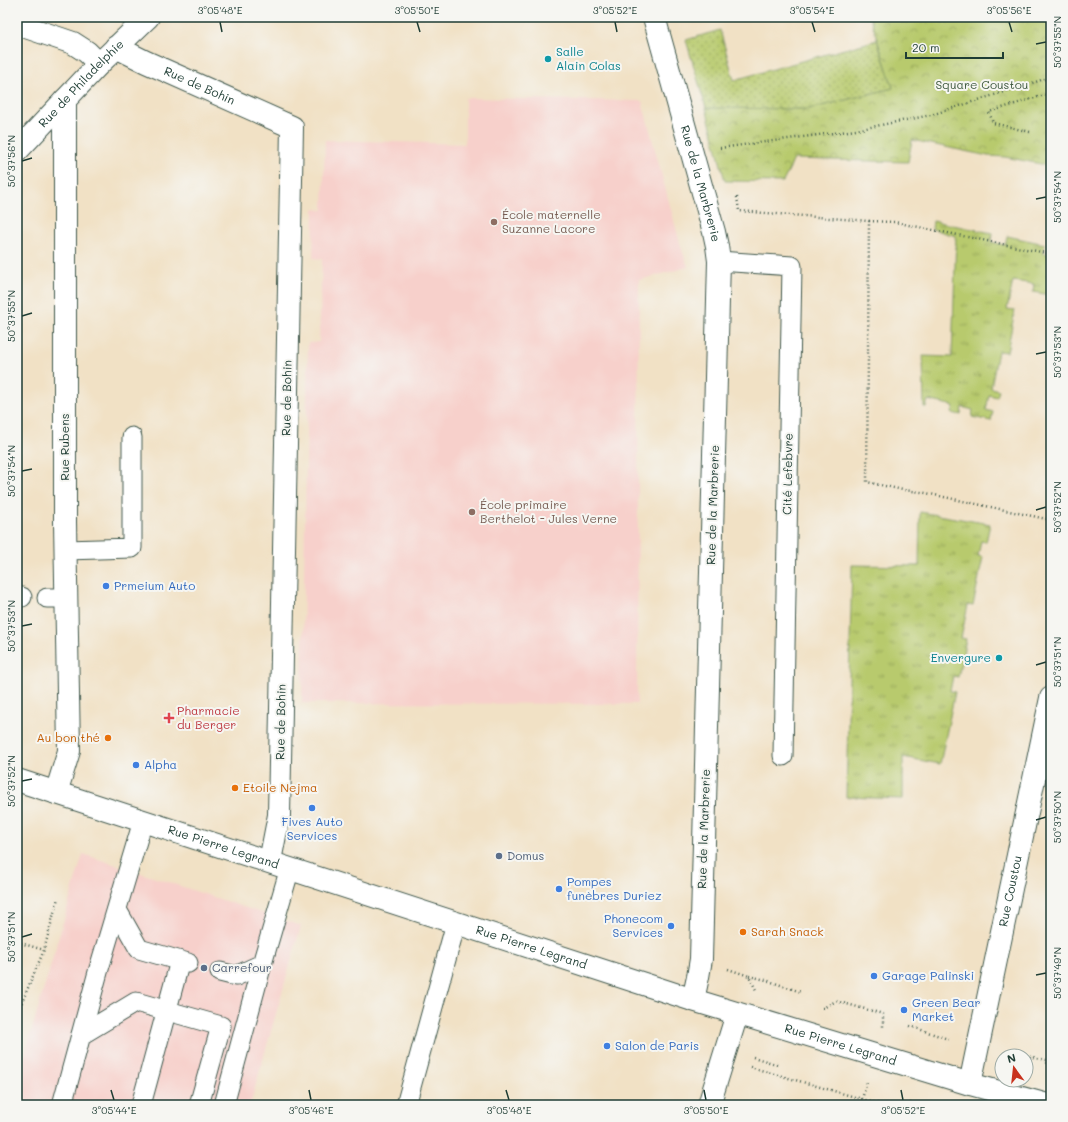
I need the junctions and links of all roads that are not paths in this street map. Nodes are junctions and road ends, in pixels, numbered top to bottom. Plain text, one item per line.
1 (148, 17) edge
2 (654, 17) edge
3 (17, 24) edge
4 (116, 47) junction
5 (99, 64) junction
6 (65, 100) junction
7 (17, 151) edge
8 (719, 261) junction
9 (132, 437) dead end
10 (66, 550) junction
11 (1051, 698) edge
12 (783, 756) dead end
13 (17, 780) edge
14 (56, 793) junction
15 (143, 821) junction
16 (280, 865) junction
17 (117, 910) junction
18 (456, 923) junction
19 (262, 964) junction
20 (220, 972) dead end
21 (693, 1000) junction
22 (166, 1010) junction
23 (737, 1014) junction
24 (81, 1035) junction
25 (970, 1084) junction
26 (62, 1105) edge
27 (141, 1105) edge
28 (199, 1105) edge
29 (224, 1105) edge
30 (406, 1105) edge
31 (709, 1105) edge
32 (1048, 1105) edge

1 - 4 street, Rue de Philadelphie
2 - 8 street, Rue de la Marbrerie
3 - 5 street
4 - 5 street, Rue de Philadelphie
4 - 16 street, Rue de Bohin
5 - 6 street, Rue de Philadelphie
6 - 7 street, Rue de Philadelphie
6 - 10 street, Rue Rubens
8 - 12 lane, Cité Lefebvre
8 - 21 street, Rue de la Marbrerie
9 - 10 lane
10 - 14 street, Rue Rubens
11 - 25 street, Rue Coustou
13 - 14 street, Rue Pierre Legrand
14 - 15 street, Rue Pierre Legrand
15 - 16 street, Rue Pierre Legrand
15 - 17 lane
16 - 18 street, Rue Pierre Legrand
16 - 19 lane
17 - 22 lane
17 - 24 lane
18 - 21 street, Rue Pierre Legrand
18 - 30 lane
19 - 20 lane
19 - 29 lane
21 - 23 street, Rue Pierre Legrand
22 - 24 lane
22 - 27 lane
22 - 28 lane
23 - 25 street, Rue Pierre Legrand
23 - 31 street
24 - 26 lane
25 - 32 street, Rue Pierre Legrand

